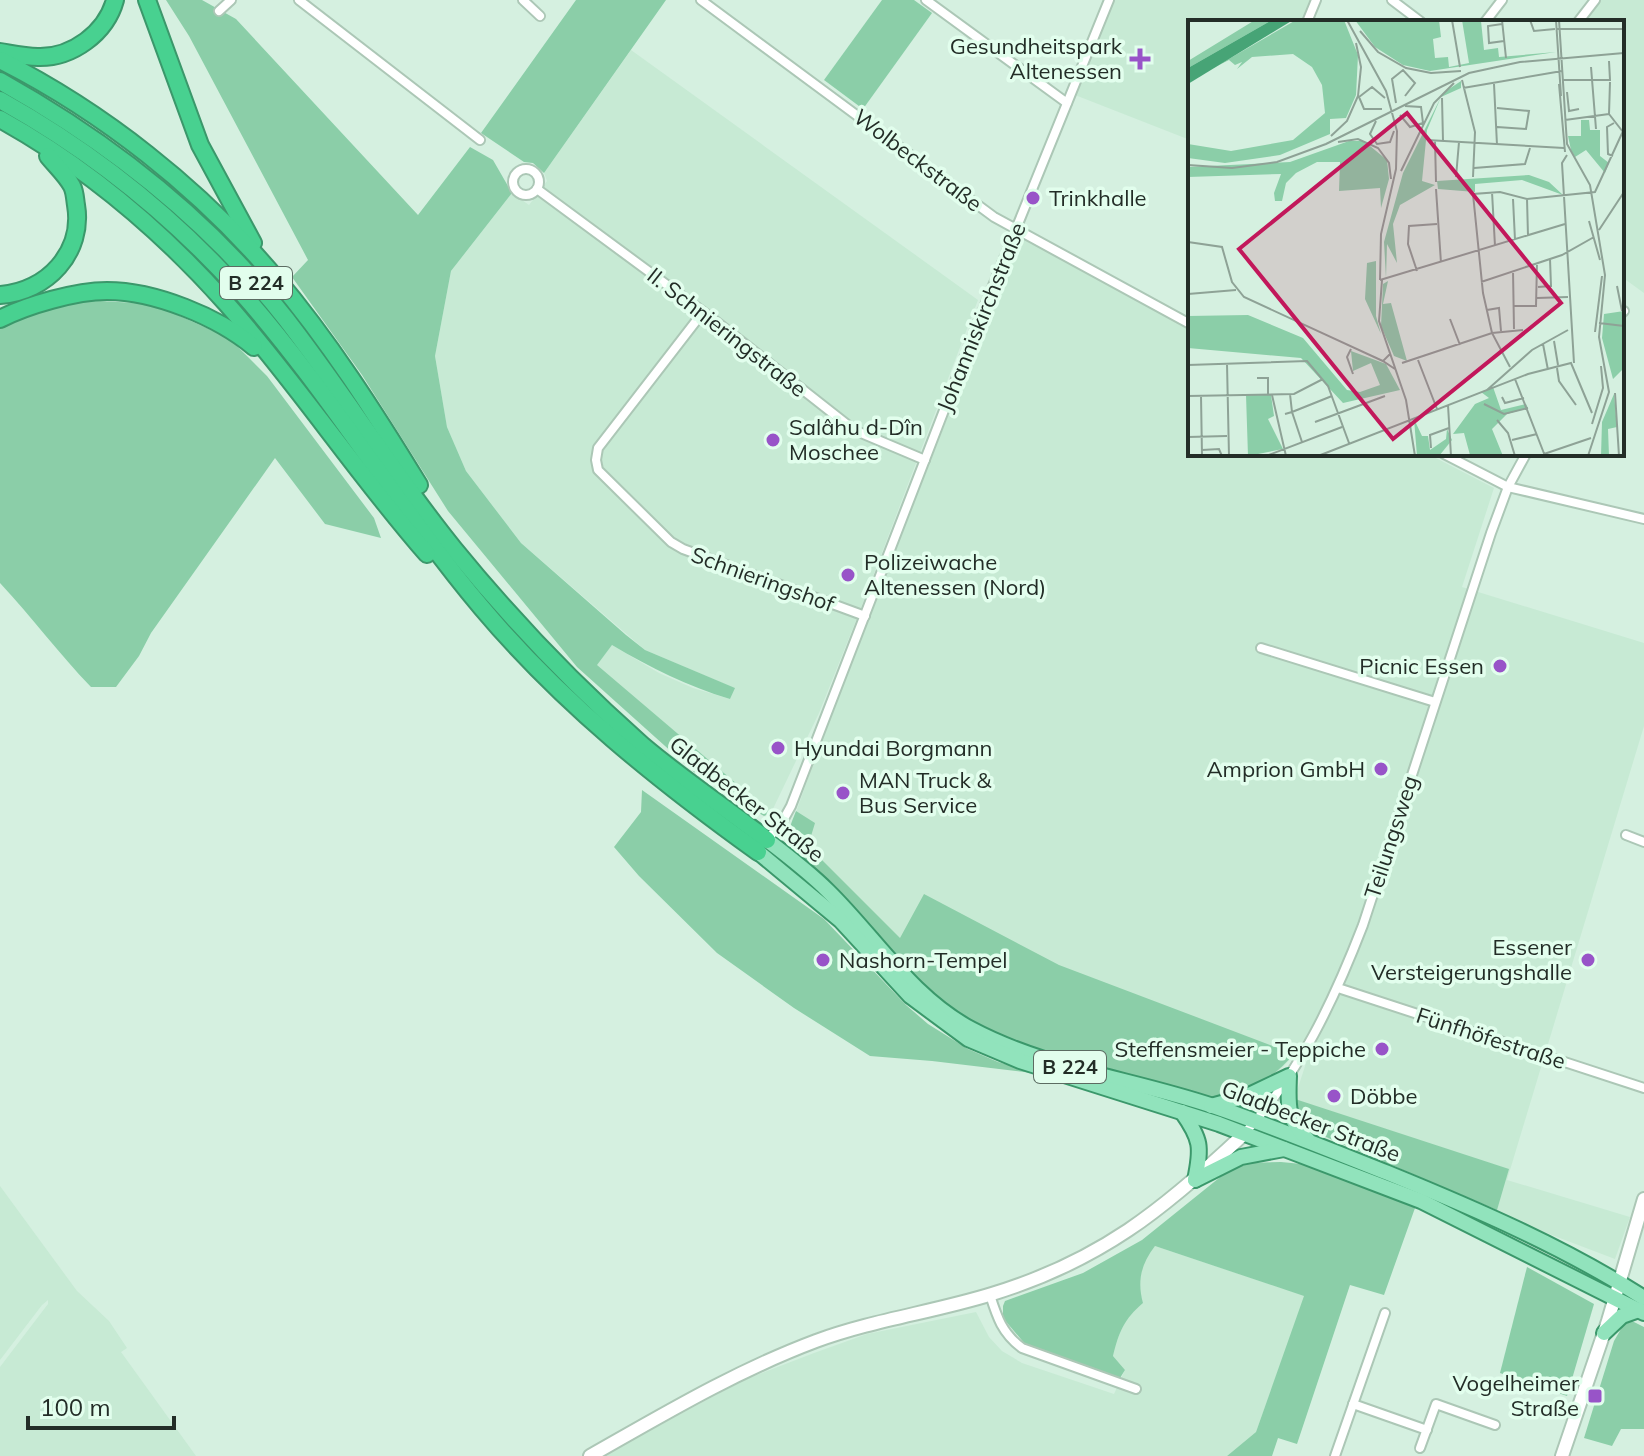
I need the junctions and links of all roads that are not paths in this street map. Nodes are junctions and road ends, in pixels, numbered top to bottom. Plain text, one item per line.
1 (115, 0) edge
2 (147, 0) edge
3 (231, 0) edge
4 (299, 0) edge
5 (523, 0) edge
6 (701, 0) edge
7 (926, 0) edge
8 (1109, 0) edge
9 (1316, 0) edge
10 (1392, 0) edge
11 (1502, 0) edge
12 (1595, 0) edge
13 (219, 11) dead end
14 (540, 16) dead end
15 (1308, 20) edge
16 (1418, 20) edge
17 (1487, 20) edge
18 (1580, 20) edge
19 (0, 52) edge
20 (0, 60) edge
21 (0, 81) edge
22 (0, 100) edge
23 (1067, 103) junction
24 (0, 119) edge
25 (33, 140) junction
26 (480, 140) dead end
27 (537, 189) dead end
28 (1016, 228) junction
29 (273, 275) junction
30 (0, 295) edge
31 (703, 312) junction
32 (0, 319) edge
33 (1188, 323) edge
34 (300, 395) junction
35 (1448, 456) edge
36 (1525, 456) edge
37 (925, 460) junction
38 (1508, 487) junction
39 (1644, 519) edge
40 (452, 547) junction
41 (482, 609) junction
42 (865, 616) junction
43 (1261, 648) dead end
44 (1435, 702) junction
45 (1626, 835) dead end
46 (1644, 842) edge
47 (762, 846) junction
48 (1338, 988) junction
49 (1289, 1076) junction
50 (1644, 1088) edge
51 (1211, 1106) junction
52 (1182, 1112) junction
53 (1255, 1122) junction
54 (1244, 1134) junction
55 (1311, 1143) junction
56 (1286, 1149) junction
57 (1195, 1180) junction
58 (1644, 1199) edge
59 (1619, 1281) junction
60 (990, 1295) junction
61 (1615, 1297) junction
62 (1642, 1307) edge
63 (1385, 1313) dead end
64 (1604, 1333) junction
65 (1136, 1389) dead end
66 (1353, 1404) junction
67 (1495, 1425) dead end
68 (1427, 1430) junction
69 (1420, 1448) dead end
70 (590, 1456) edge
71 (1335, 1456) edge
72 (1562, 1456) edge

1 - 19 highway
2 - 29 highway
3 - 13 street
4 - 26 street
5 - 14 street
6 - 28 street, Wolbeckstraße
7 - 23 street
8 - 23 street, Johanniskirchstraße
9 - 15 street
10 - 16 street
11 - 17 street
12 - 18 street
20 - 29 highway
21 - 40 highway, Gladbecker Straße / B 224
22 - 41 highway, Gladbecker Straße / B 224
23 - 28 street, Johanniskirchstraße
24 - 25 highway
25 - 30 highway
25 - 34 highway
27 - 31 street, II. Schnieringstraße
28 - 33 street, Wolbeckstraße
28 - 37 street, Johanniskirchstraße
29 - 40 highway
31 - 37 street, II. Schnieringstraße
31 - 42 street, Schnieringshof
32 - 34 highway
34 - 41 highway
35 - 38 street
36 - 38 street, Teilungsweg
37 - 42 street, Johanniskirchstraße
38 - 39 street
38 - 44 street, Teilungsweg
40 - 47 highway, Gladbecker Straße / B 224
41 - 47 highway, Gladbecker Straße / B 224
42 - 47 street, Johanniskirchstraße
43 - 44 street
44 - 48 street, Teilungsweg
45 - 46 street
47 - 51 main road, Gladbecker Straße / B 224
47 - 52 main road, Gladbecker Straße / B 224
48 - 49 street, Teilungsweg
48 - 50 street, Fünfhöfestraße
49 - 51 main road
49 - 53 street, Teilungsweg
49 - 55 main road
51 - 53 main road, Gladbecker Straße / B 224
52 - 54 main road, Gladbecker Straße / B 224
52 - 57 main road
53 - 54 street, Teilungsweg
53 - 55 main road, Gladbecker Straße / B 224
54 - 56 main road, Gladbecker Straße / B 224
54 - 57 street
55 - 59 main road, Gladbecker Straße / B 224
56 - 57 main road
56 - 61 main road, Gladbecker Straße / B 224
57 - 60 street
58 - 59 street
59 - 61 street
59 - 62 main road, Gladbecker Straße / B 224
60 - 65 street
60 - 70 street
61 - 62 main road, Gladbecker Straße / B 224
61 - 64 street
62 - 64 main road
63 - 66 street
64 - 72 street
66 - 68 street
66 - 71 street
67 - 68 street
68 - 69 street

